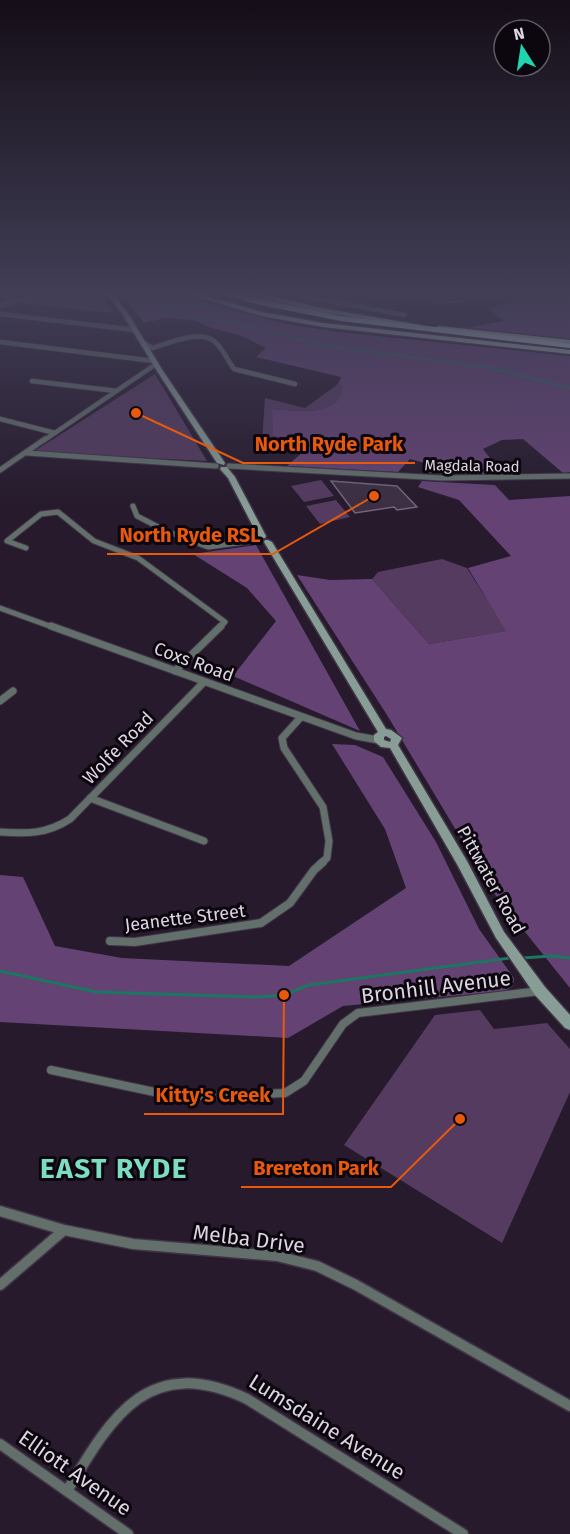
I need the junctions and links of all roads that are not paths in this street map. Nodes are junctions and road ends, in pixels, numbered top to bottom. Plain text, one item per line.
1 (154, 363) edge
2 (156, 363) edge
3 (229, 363) edge
4 (32, 381) dead end
5 (295, 384) dead end
6 (117, 392) junction
7 (0, 419) edge
8 (55, 433) junction
9 (27, 453) junction
10 (223, 466) junction
11 (1, 469) edge
12 (570, 476) edge
13 (133, 506) dead end
14 (264, 539) junction
15 (26, 548) dead end
16 (0, 608) edge
17 (175, 671) junction
18 (204, 682) junction
19 (12, 691) dead end
20 (0, 701) edge
21 (301, 717) junction
22 (381, 736) junction
23 (90, 798) junction
24 (0, 832) edge
25 (204, 841) dead end
26 (110, 941) dead end
27 (540, 991) junction
28 (570, 1024) edge
29 (51, 1071) dead end
30 (0, 1211) edge
31 (64, 1230) junction
32 (0, 1286) edge
33 (570, 1406) edge
34 (0, 1443) edge
35 (67, 1491) junction
36 (128, 1534) edge
37 (463, 1534) edge

1 - 6 street
2 - 10 main road
3 - 5 street
4 - 6 street
6 - 8 street
7 - 8 street
8 - 9 street
9 - 10 street, Magdala Road
9 - 11 street
10 - 12 street, Magdala Road
10 - 14 main road
13 - 14 street
14 - 22 main road
15 - 17 street
16 - 17 street, Coxs Road
17 - 18 street, Coxs Road
18 - 21 street, Coxs Road
18 - 23 street, Wolfe Road
19 - 20 street
21 - 22 street, Coxs Road
21 - 26 street, Jeanette Street
22 - 27 main road, Pittwater Road
23 - 24 street, Wolfe Road
23 - 25 street
27 - 28 main road, Pittwater Road
27 - 29 street, Bronhill Avenue
30 - 31 street, Melba Drive
31 - 32 street
31 - 33 street, Melba Drive
34 - 35 street, Elliott Avenue
35 - 36 street, Elliott Avenue
35 - 37 street, Lumsdaine Avenue

